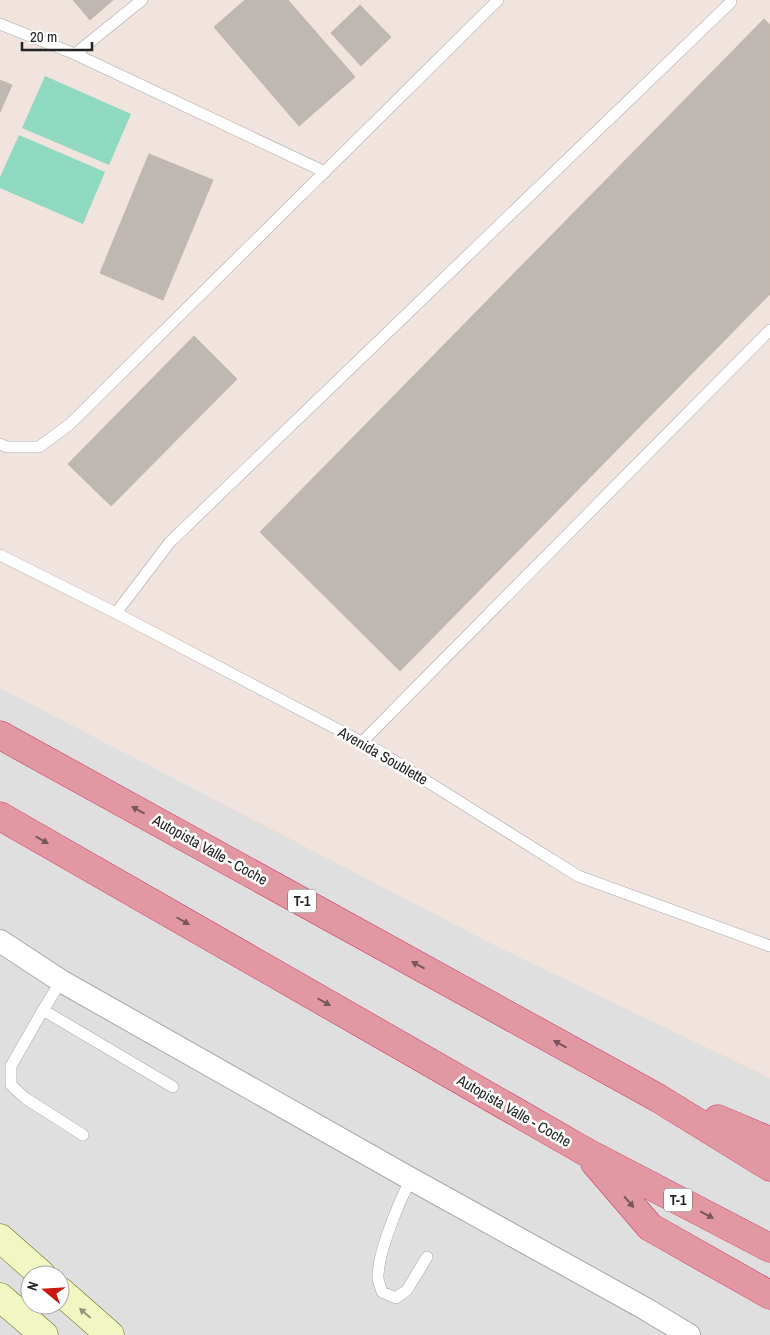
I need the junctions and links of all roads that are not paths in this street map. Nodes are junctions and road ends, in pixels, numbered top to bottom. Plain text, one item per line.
1 (142, 0) edge
2 (498, 0) edge
3 (731, 2) dead end
4 (0, 24) edge
5 (75, 54) junction
6 (325, 172) junction
7 (770, 330) edge
8 (0, 444) edge
9 (0, 555) edge
10 (116, 613) junction
11 (0, 735) edge
12 (362, 742) junction
13 (0, 816) edge
14 (0, 941) edge
15 (770, 946) edge
16 (62, 981) junction
17 (43, 1010) junction
18 (603, 1067) junction
19 (173, 1087) dead end
20 (84, 1135) dead end
21 (770, 1142) edge
22 (586, 1152) junction
23 (770, 1167) edge
24 (411, 1179) junction
25 (0, 1238) edge
26 (770, 1248) edge
27 (427, 1257) dead end
28 (31, 1265) edge
29 (770, 1295) edge
30 (0, 1297) edge
31 (70, 1300) edge
32 (44, 1335) edge
33 (110, 1335) edge
34 (690, 1335) edge

1 - 5 lane
2 - 6 lane
3 - 10 lane
4 - 5 lane
5 - 6 lane
6 - 8 lane
7 - 12 lane
9 - 10 lane, Avenida Soublette
10 - 12 lane, Avenida Soublette
18 -> 11 highway, Autopista Valle - Coche / T-1
12 - 15 lane, Avenida Soublette
13 -> 22 highway, Autopista Valle - Coche / T-1
14 - 16 street
16 - 17 lane
16 - 24 street
17 - 19 lane
17 - 20 lane
18 - 21 highway
18 - 23 highway, T-1
22 -> 26 highway, T-1
22 -> 29 highway
24 - 27 lane
24 - 34 street
25 - 28 main road
30 - 32 main road
33 -> 31 main road

